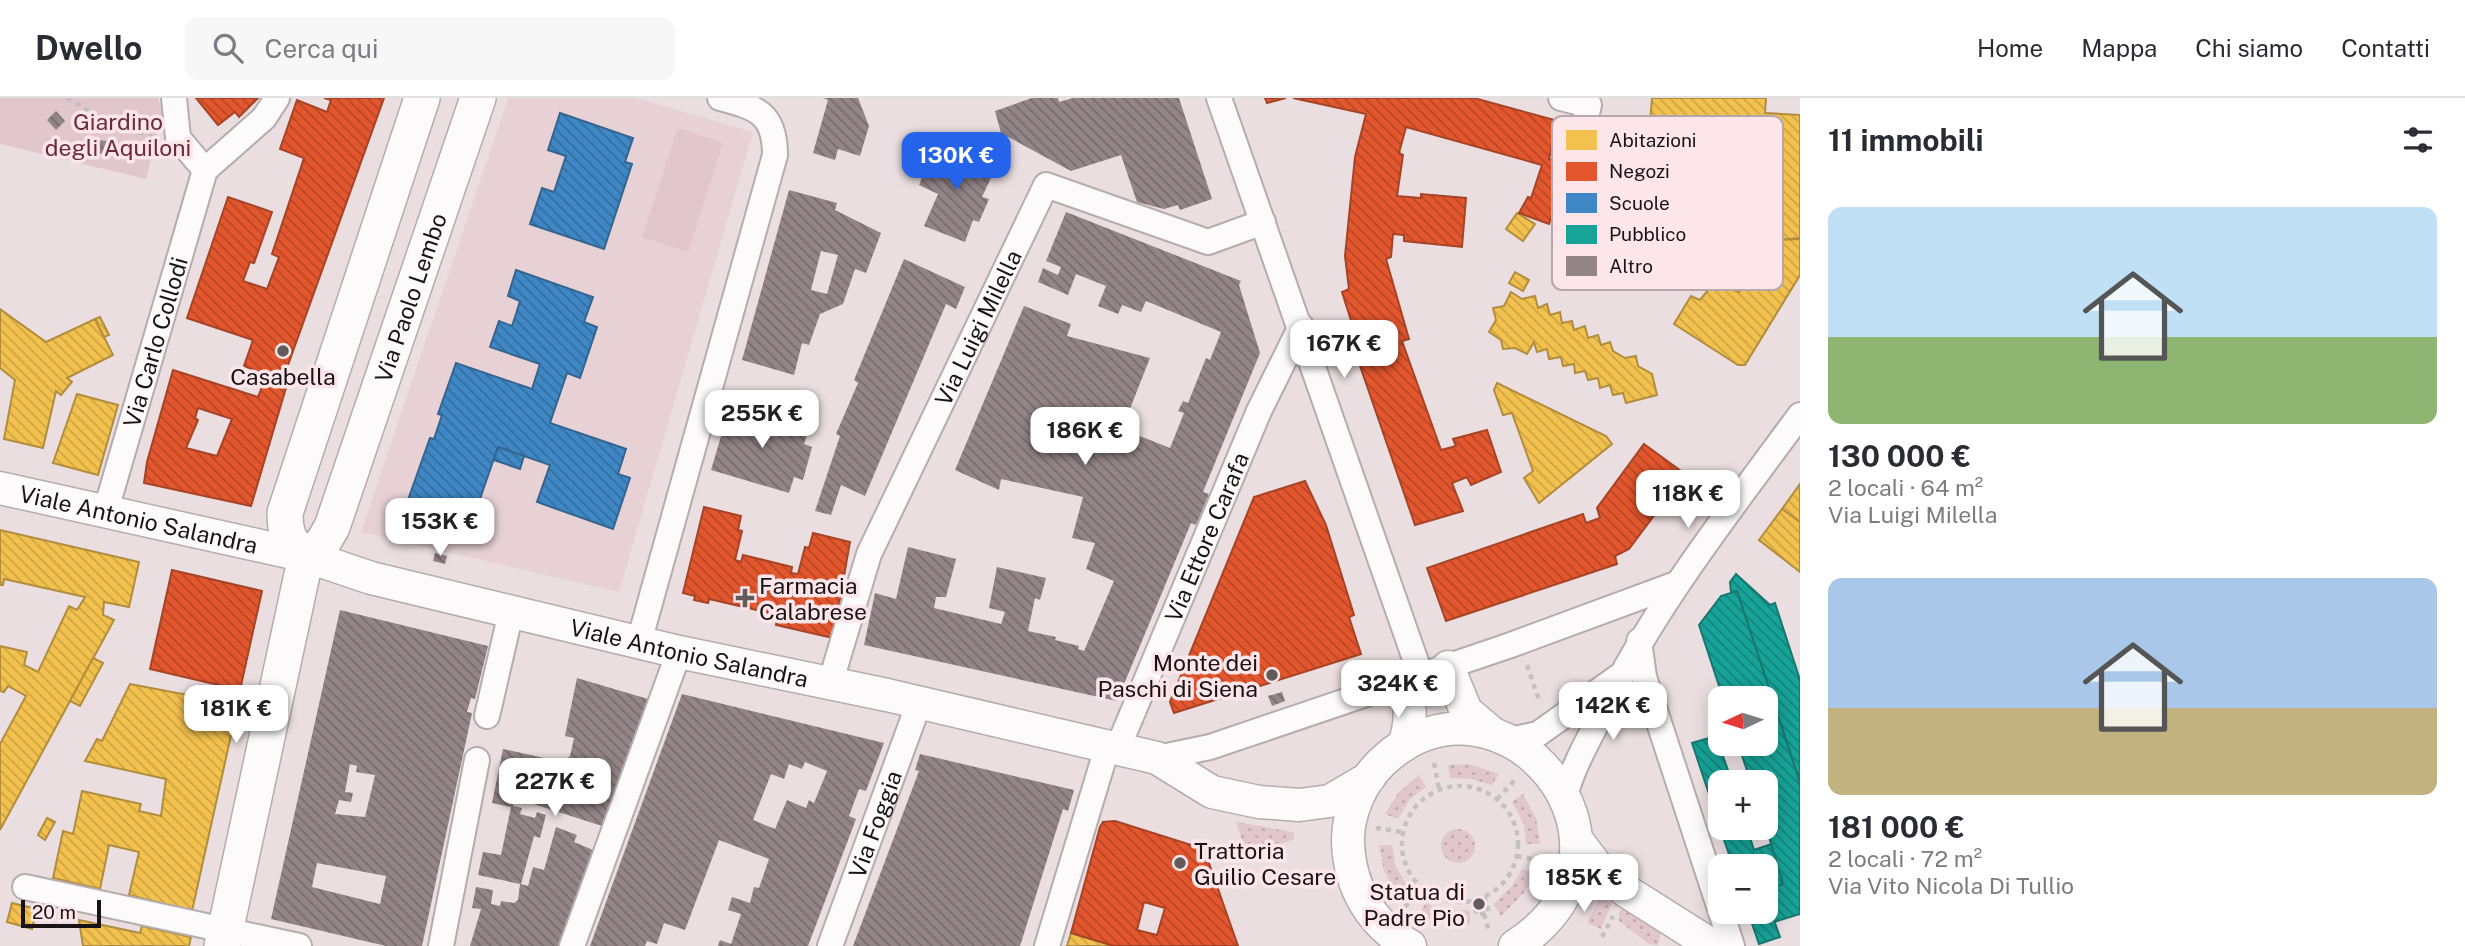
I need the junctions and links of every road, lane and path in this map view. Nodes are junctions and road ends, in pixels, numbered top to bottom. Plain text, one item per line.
1 (67, 98) edge
2 (174, 98) edge
3 (277, 98) edge
4 (422, 98) edge
5 (478, 98) edge
6 (720, 98) edge
7 (1219, 98) edge
8 (1561, 98) edge
9 (1586, 116) edge
10 (156, 139) dead end
11 (205, 170) junction
12 (1263, 222) junction
13 (1301, 326) junction
14 (1800, 415) edge
15 (296, 479) junction
16 (0, 488) edge
17 (341, 499) junction
18 (105, 513) junction
19 (306, 556) junction
20 (1676, 584) junction
21 (511, 612) junction
22 (1639, 641) junction
23 (639, 642) junction
24 (679, 652) junction
25 (1516, 669) dead end
26 (1621, 674) junction
27 (1425, 675) junction
28 (830, 684) junction
29 (919, 703) junction
30 (1541, 704) dead end
31 (487, 716) dead end
32 (1501, 737) junction
33 (1112, 749) junction
34 (1415, 755) junction
35 (1157, 758) junction
36 (477, 760) dead end
37 (1442, 760) dead end
38 (1433, 761) junction
39 (1510, 772) dead end
40 (1369, 778) junction
41 (1518, 778) junction
42 (1524, 784) dead end
43 (1439, 789) junction
44 (1566, 796) junction
45 (1497, 799) junction
46 (1378, 819) dead end
47 (1375, 827) junction
48 (1403, 832) junction
49 (1374, 839) dead end
50 (1576, 839) junction
51 (1548, 852) dead end
52 (1517, 856) junction
53 (1547, 862) junction
54 (1545, 871) dead end
55 (1708, 871) edge
56 (25, 887) dead end
57 (1420, 887) junction
58 (1484, 896) junction
59 (1472, 899) junction
60 (1395, 901) dead end
61 (1402, 910) junction
62 (1484, 914) junction
63 (1725, 924) edge
64 (1411, 931) edge
65 (1477, 931) dead end
66 (1497, 933) edge
67 (223, 938) edge
68 (299, 946) edge
69 (441, 946) edge
70 (572, 946) edge
71 (830, 946) edge
72 (1047, 946) edge
73 (1713, 946) edge
74 (1732, 946) edge

1 - 10 path
2 - 11 street
3 - 11 street
4 - 15 main road
5 - 17 main road, Via Paolo Lembo
6 - 23 street
7 - 12 street
8 - 9 street
11 - 18 street, Via Carlo Collodi
12 - 13 street
12 - 28 street, Via Luigi Milella
13 - 27 street
13 - 33 street, Via Ettore Carafa
14 - 20 street
15 - 17 main road
15 - 19 main road
16 - 18 street, Viale Antonio Salandra
17 - 19 main road, Via Paolo Lembo
18 - 19 street, Viale Antonio Salandra
19 - 21 street, Viale Antonio Salandra
19 - 67 main road
20 - 22 street
20 - 27 street
21 - 23 street, Viale Antonio Salandra
21 - 31 street
22 - 26 street
22 - 55 street
23 - 24 street, Viale Antonio Salandra
24 - 28 street, Viale Antonio Salandra
24 - 70 street
25 - 30 path
26 - 32 street
26 - 44 street
27 - 32 street
27 - 34 street
27 - 35 street
28 - 29 street, Viale Antonio Salandra
29 - 33 street, Viale Antonio Salandra
29 - 71 street, Via Foggia
32 - 34 street
32 - 44 street
33 - 35 street, Viale Antonio Salandra
33 - 72 street, Via Ettore Carafa
34 - 38 path
34 - 40 street
35 - 40 street, Viale Antonio Salandra
36 - 69 street
37 - 38 path
38 - 43 path
39 - 41 path
40 - 64 street
41 - 42 path
41 - 45 path
43 - 45 path
43 - 48 path
44 - 50 street
45 - 52 path
46 - 47 path
47 - 48 path
47 - 49 path
48 - 57 path
50 - 66 street
50 - 73 street
51 - 53 path
52 - 53 path
52 - 58 path
53 - 54 path
56 - 67 street
57 - 59 path
57 - 61 path
58 - 59 path
58 - 62 path
59 - 62 path
60 - 61 path
61 - 64 path
62 - 66 path
63 - 74 street
65 - 66 path
67 - 68 street

